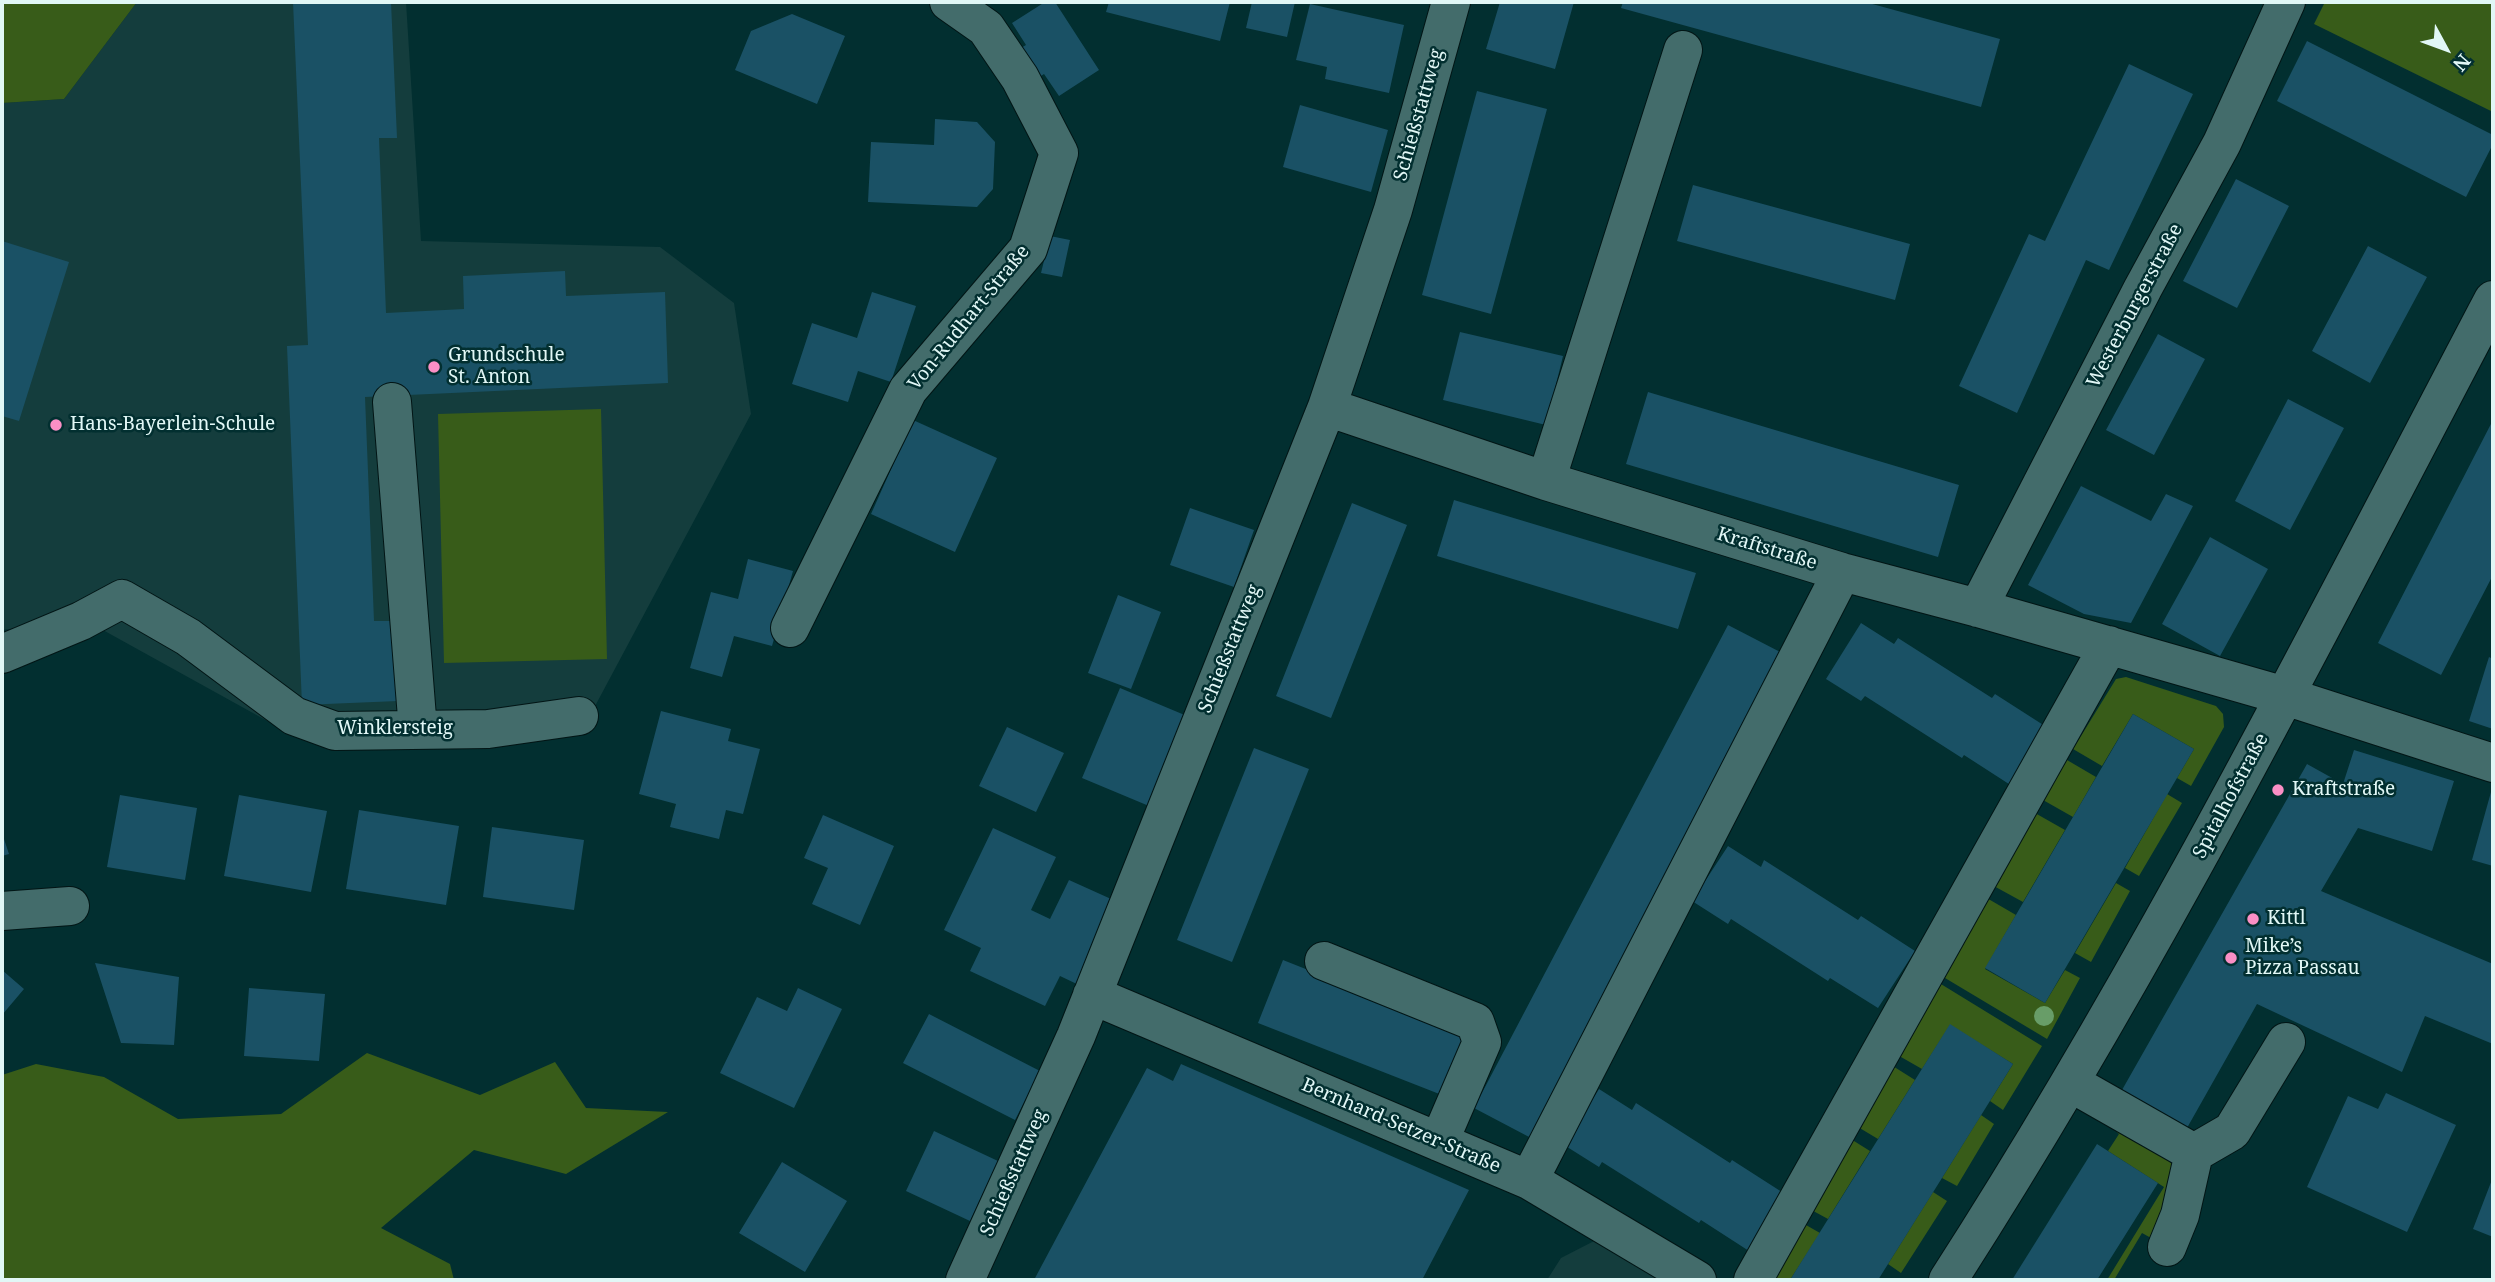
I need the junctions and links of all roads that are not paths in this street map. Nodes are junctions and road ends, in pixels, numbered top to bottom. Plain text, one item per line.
1 (949, 2) edge
2 (2286, 2) edge
3 (1441, 4) edge
4 (1684, 50) dead end
5 (1059, 153) junction
6 (1061, 238) dead end
7 (2493, 300) edge
8 (392, 402) dead end
9 (1327, 407) junction
10 (1546, 481) junction
11 (1842, 572) junction
12 (1978, 608) junction
13 (790, 628) dead end
14 (2109, 645) junction
15 (2, 654) edge
16 (2285, 696) junction
17 (579, 716) dead end
18 (418, 730) junction
19 (2493, 763) edge
20 (70, 906) dead end
21 (2, 911) edge
22 (1324, 961) dead end
23 (1092, 995) junction
24 (2286, 1042) dead end
25 (2071, 1083) junction
26 (1439, 1142) junction
27 (2194, 1153) junction
28 (1529, 1180) junction
29 (2167, 1247) dead end
30 (965, 1280) edge
31 (1697, 1280) edge
32 (1753, 1280) edge
33 (1948, 1280) edge

1 - 5 street
2 - 12 street, Westerburgerstraße
3 - 9 street, Schießstattweg
4 - 10 street
5 - 6 street
5 - 13 street, Von-Rudhart-Straße
7 - 16 street, Spitalhofstraße
8 - 18 street
9 - 10 street, Kraftstraße
9 - 23 street, Schießstattweg
10 - 11 street, Kraftstraße
11 - 12 street, Kraftstraße
11 - 28 street
12 - 14 street, Kraftstraße
14 - 16 street, Kraftstraße
14 - 32 street
15 - 18 street, Winklersteig
16 - 19 street, Kraftstraße
16 - 25 street, Spitalhofstraße
17 - 18 street, Winklersteig
20 - 21 street
22 - 26 street
23 - 26 street, Bernhard-Setzer-Straße
23 - 30 street, Schießstattweg
24 - 27 street
25 - 27 street
25 - 33 street, Spitalhofstraße
26 - 28 street, Bernhard-Setzer-Straße
27 - 29 street
28 - 31 street, Bernhard-Setzer-Straße

